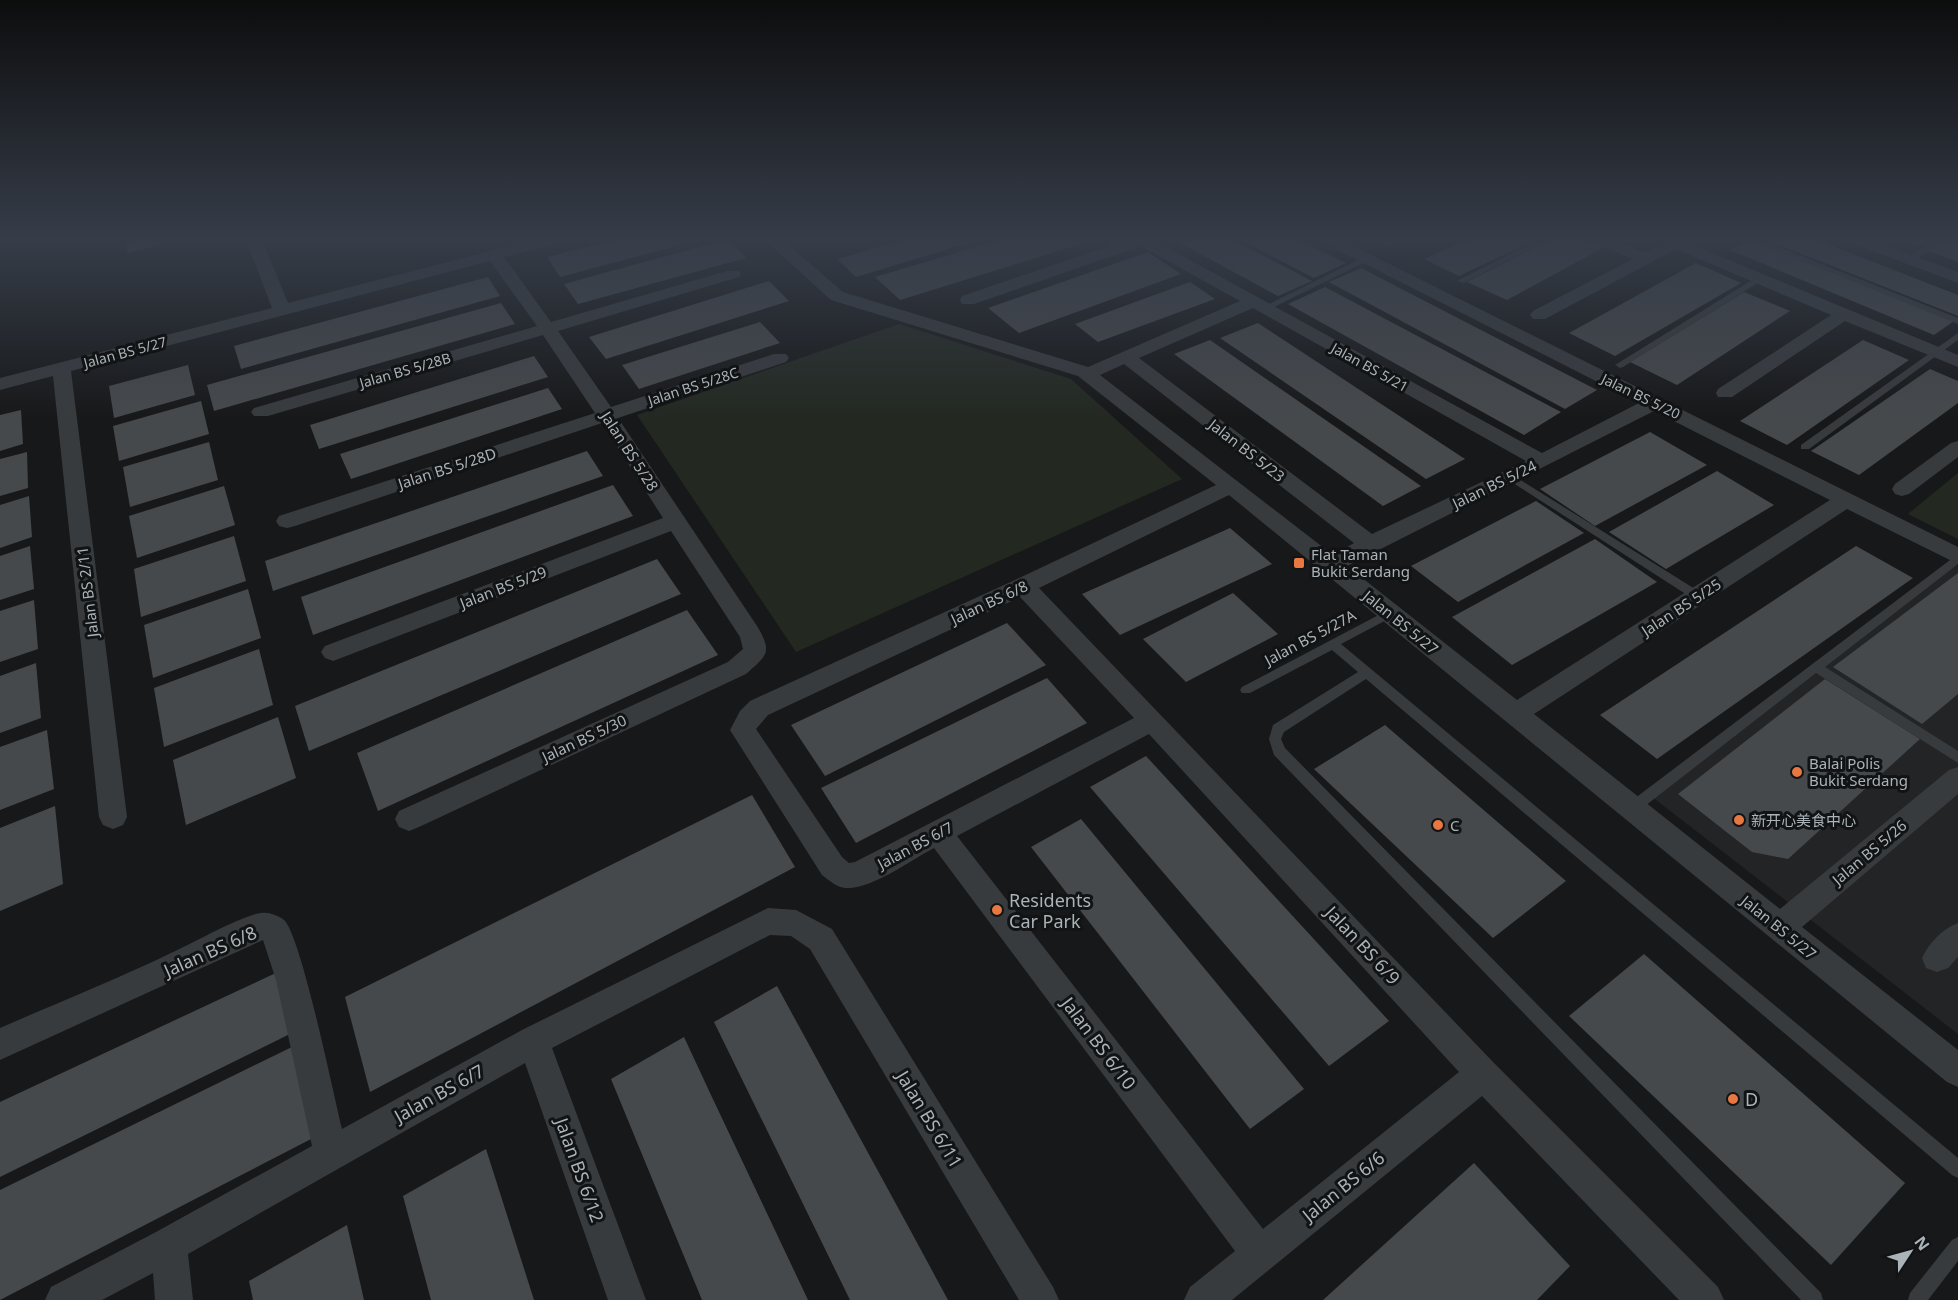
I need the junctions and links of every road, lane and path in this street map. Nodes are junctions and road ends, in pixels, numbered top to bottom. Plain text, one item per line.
1 (277, 298) edge
2 (330, 298) edge
3 (527, 298) edge
4 (651, 298) edge
5 (842, 298) edge
6 (974, 298) edge
7 (1246, 298) edge
8 (1276, 298) edge
9 (1448, 298) edge
10 (1572, 298) edge
11 (1730, 298) edge
12 (1805, 298) edge
13 (1900, 298) edge
14 (968, 300) dead end
15 (1259, 305) junction
16 (282, 310) junction
17 (1844, 314) junction
18 (1539, 315) dead end
19 (1958, 321) edge
20 (549, 327) junction
21 (1958, 336) edge
22 (1935, 352) junction
23 (1125, 356) junction
24 (780, 358) dead end
25 (1958, 362) edge
26 (1620, 365) dead end
27 (61, 368) junction
28 (1087, 374) junction
29 (0, 384) edge
30 (1725, 393) dead end
31 (1656, 402) junction
32 (261, 412) dead end
33 (607, 415) junction
34 (1805, 447) dead end
35 (1958, 447) edge
36 (1541, 461) junction
37 (1511, 477) junction
38 (1231, 486) junction
39 (1902, 489) dead end
40 (1847, 499) junction
41 (287, 521) dead end
42 (674, 522) junction
43 (1370, 544) junction
44 (1958, 557) edge
45 (1331, 565) junction
46 (1023, 586) junction
47 (1699, 597) junction
48 (1390, 613) junction
49 (1333, 644) junction
50 (333, 652) dead end
51 (755, 652) joint
52 (1816, 668) junction
53 (1367, 672) junction
54 (1246, 690) dead end
55 (1515, 714) junction
56 (749, 718) joint
57 (1152, 720) junction
58 (1958, 758) edge
59 (1958, 778) edge
60 (1632, 810) junction
61 (113, 817) dead end
62 (409, 819) dead end
63 (938, 833) junction
64 (1780, 927) junction
65 (820, 939) joint
66 (533, 1041) junction
67 (0, 1044) edge
68 (1958, 1071) edge
69 (1483, 1074) junction
70 (331, 1154) junction
71 (1958, 1169) edge
72 (169, 1245) junction
73 (1958, 1246) edge
74 (1259, 1253) junction
75 (64, 1300) edge
76 (174, 1300) edge
77 (627, 1300) edge
78 (1040, 1300) edge
79 (1203, 1300) edge
80 (1705, 1300) edge
81 (1814, 1300) edge
82 (1917, 1300) edge

1 - 16 street
2 - 16 street, Jalan BS 5/27
3 - 20 street, Jalan BS 5/28
4 - 20 street, Jalan BS 5/28B
5 - 28 street, Jalan BS 5/27
6 - 14 street
7 - 15 street, Jalan BS 5/21
8 - 15 lane
9 - 31 street, Jalan BS 5/20
10 - 18 street
11 - 26 lane
12 - 17 street
13 - 19 lane
15 - 23 street
15 - 36 street, Jalan BS 5/21
16 - 27 street, Jalan BS 5/27
17 - 22 street
17 - 30 street
20 - 32 street, Jalan BS 5/28B
20 - 33 street, Jalan BS 5/28
21 - 22 lane
22 - 25 street
22 - 34 lane
23 - 28 street
23 - 43 street, Jalan BS 5/23
24 - 33 street, Jalan BS 5/28C
27 - 29 street, Jalan BS 5/27
27 - 61 street, Jalan BS 2/11
28 - 38 street, Jalan BS 5/27
31 - 36 street, Jalan BS 5/24
31 - 40 street, Jalan BS 5/20
33 - 41 street, Jalan BS 5/28D
33 - 42 street, Jalan BS 5/28
35 - 39 street
36 - 37 street, Jalan BS 5/24
37 - 43 street, Jalan BS 5/24
37 - 47 lane
38 - 45 street, Jalan BS 5/27
38 - 46 street, Jalan BS 6/8
40 - 44 street, Jalan BS 5/20
40 - 47 street, Jalan BS 5/25
42 - 50 street, Jalan BS 5/29
42 - 51 street, Jalan BS 5/28
43 - 45 street, Jalan BS 5/24
44 - 52 lane
45 - 48 street, Jalan BS 5/27
46 - 56 street, Jalan BS 6/8
46 - 57 street, Jalan BS 6/9
47 - 55 street, Jalan BS 5/25
48 - 49 lane, Jalan BS 5/27A
48 - 55 street, Jalan BS 5/27
49 - 53 lane
49 - 54 lane, Jalan BS 5/27A
51 - 62 street, Jalan BS 5/30
52 - 58 lane
52 - 60 lane
53 - 71 lane
53 - 81 lane
55 - 60 street, Jalan BS 5/27
56 - 63 street, Jalan BS 6/7
57 - 63 street, Jalan BS 6/7
57 - 69 street, Jalan BS 6/9
59 - 64 street, Jalan BS 5/26
60 - 64 street, Jalan BS 5/27
63 - 74 street, Jalan BS 6/10
64 - 68 street, Jalan BS 5/27
65 - 66 street, Jalan BS 6/7
65 - 78 street, Jalan BS 6/11
66 - 70 street, Jalan BS 6/7
66 - 77 street, Jalan BS 6/12
67 - 70 street, Jalan BS 6/8
69 - 74 street, Jalan BS 6/6
69 - 80 street, Jalan BS 6/9
70 - 72 street, Jalan BS 6/7
72 - 75 street, Jalan BS 6/7
72 - 76 street
73 - 82 lane
74 - 79 street, Jalan BS 6/6

